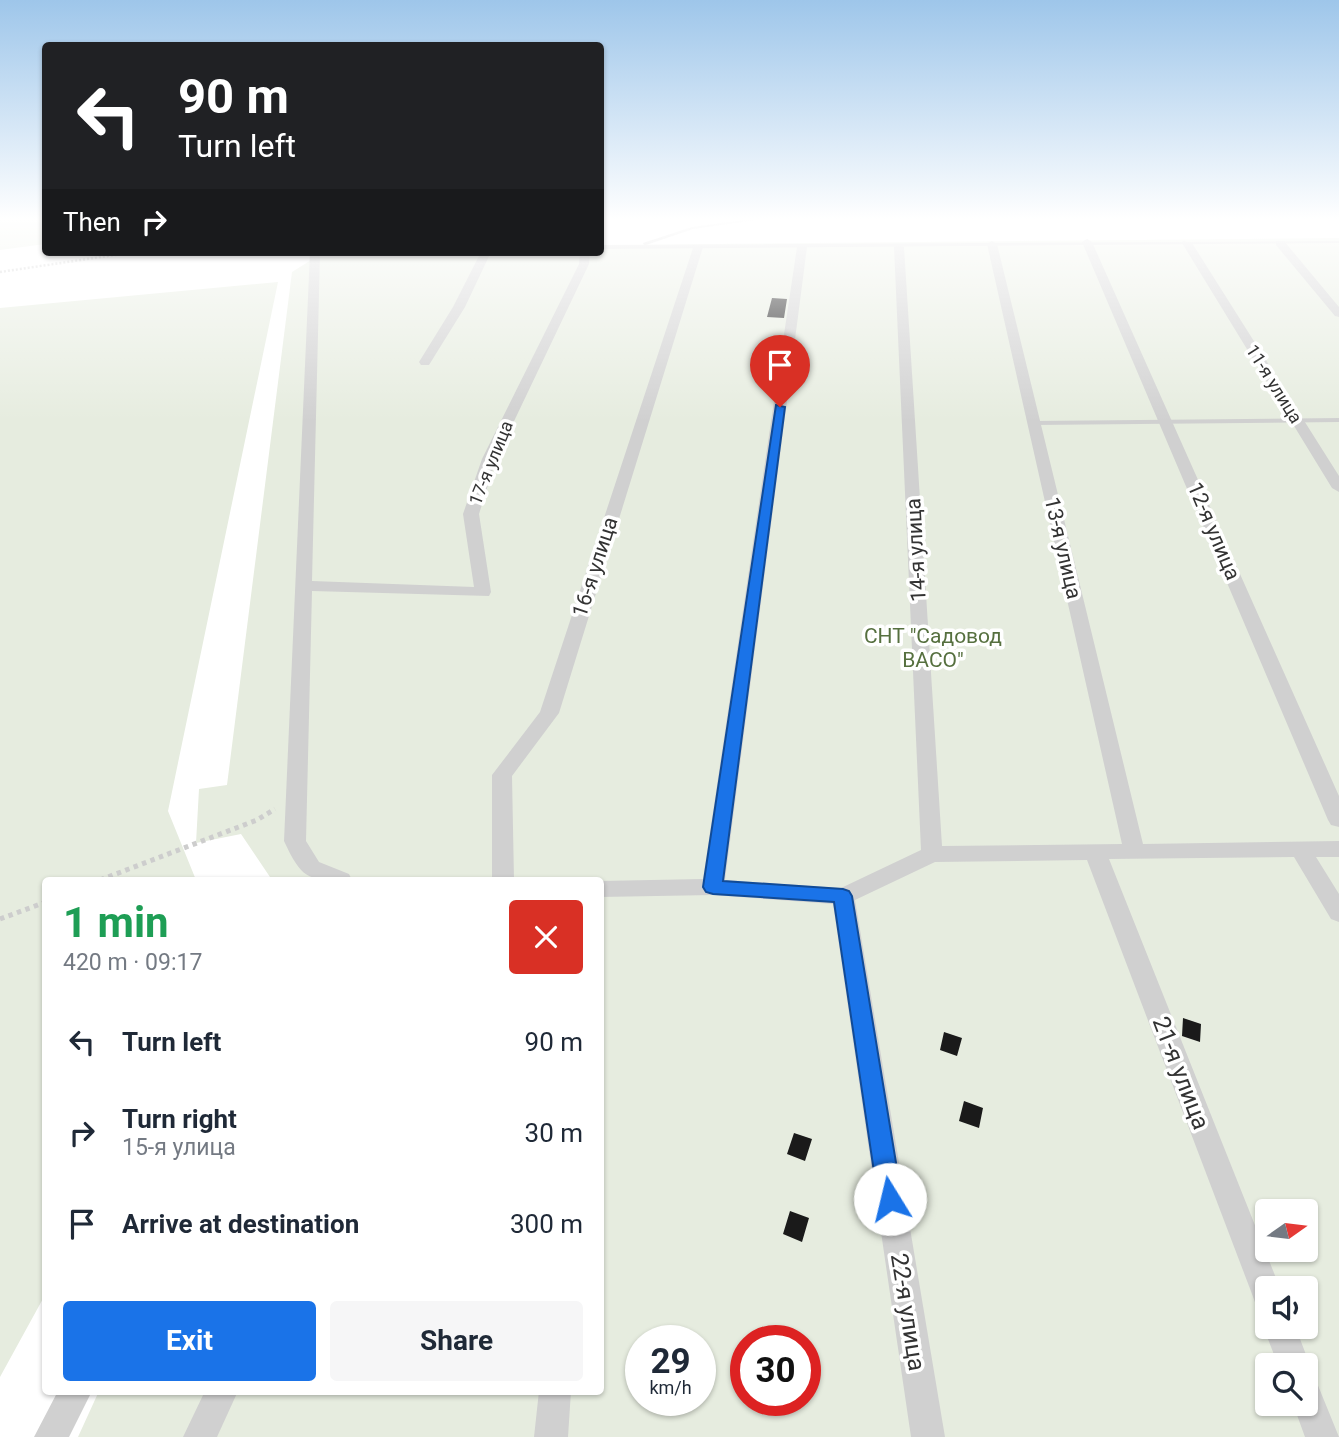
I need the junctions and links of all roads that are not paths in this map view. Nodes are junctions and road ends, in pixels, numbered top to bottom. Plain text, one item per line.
1 (314, 287) edge
2 (469, 287) edge
3 (573, 287) edge
4 (685, 287) edge
5 (796, 287) edge
6 (901, 287) edge
7 (1002, 287) edge
8 (1107, 287) edge
9 (1214, 287) edge
10 (1317, 287) edge
11 (1339, 314) edge
12 (425, 362) dead end
13 (1297, 420) junction
14 (1339, 420) edge
15 (1034, 423) junction
16 (1167, 423) junction
17 (1339, 488) edge
18 (303, 586) junction
19 (1339, 820) edge
20 (1301, 849) junction
21 (1339, 849) edge
22 (1134, 851) junction
23 (1095, 852) junction
24 (932, 854) junction
25 (316, 877) edge
26 (503, 877) edge
27 (713, 887) junction
28 (604, 889) edge
29 (843, 896) junction
30 (1339, 914) edge
31 (1260, 1276) edge
32 (74, 1395) edge
33 (220, 1395) edge
34 (555, 1395) edge
35 (1314, 1416) edge
36 (51, 1437) edge
37 (200, 1437) edge
38 (551, 1437) edge
39 (928, 1437) edge
40 (1322, 1437) edge

1 - 18 street
2 - 12 street
3 - 18 street, 17-я улица
4 - 26 street, 16-я улица
5 - 27 street
6 - 24 street, 14-я улица
7 - 15 street, 13-я улица
8 - 16 street, 12-я улица
9 - 13 street, 11-я улица
10 - 11 street
13 - 14 lane
13 - 16 lane
13 - 17 street, 11-я улица
15 - 16 lane
15 - 22 street, 13-я улица
16 - 19 street, 12-я улица
18 - 25 street
20 - 21 street
20 - 22 street
20 - 30 street
22 - 23 street
23 - 24 street
23 - 31 street, 21-я улица
24 - 29 street
27 - 28 street
27 - 29 street
29 - 39 street, 22-я улица
32 - 36 street
33 - 37 street
34 - 38 street
35 - 40 street

